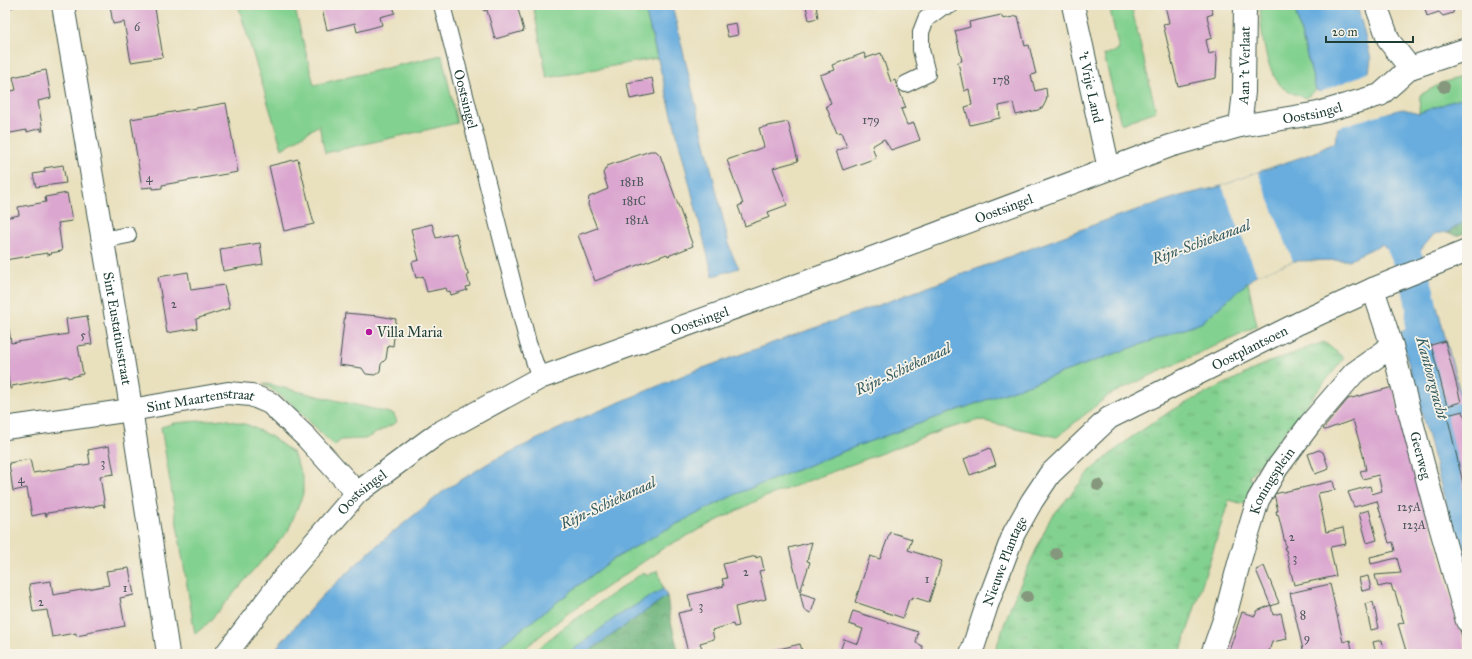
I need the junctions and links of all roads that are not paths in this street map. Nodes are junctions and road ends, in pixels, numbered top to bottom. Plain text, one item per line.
1 (63, 5) edge
2 (442, 5) edge
3 (951, 5) edge
4 (1073, 5) edge
5 (1245, 5) edge
6 (1376, 5) edge
7 (1467, 49) edge
8 (1410, 68) junction
9 (906, 84) dead end
10 (1240, 126) junction
11 (1109, 169) junction
12 (128, 235) dead end
13 (103, 240) junction
14 (1467, 251) edge
15 (1373, 289) junction
16 (1392, 346) junction
17 (540, 378) junction
18 (131, 410) junction
19 (5, 428) edge
20 (1050, 474) joint
21 (357, 493) junction
22 (1467, 622) edge
23 (168, 654) edge
24 (226, 654) edge
25 (971, 654) edge
26 (1212, 654) edge

1 - 13 street, Sint Eustatiusstraat
2 - 17 lane, Oostsingel
3 - 9 lane
4 - 11 street, 't Vrije Land
5 - 10 street, Aan 't Verlaat
6 - 8 street
7 - 8 street, Oostsingel
8 - 10 street, Oostsingel
10 - 11 street, Oostsingel
11 - 17 street, Oostsingel
12 - 13 lane
13 - 18 street, Sint Eustatiusstraat
14 - 15 street, Oostplantsoen
15 - 16 street, Geerweg
15 - 20 street, Oostplantsoen
16 - 22 street, Geerweg
16 - 26 street, Koningsplein
17 - 21 street, Oostsingel
18 - 19 street, Sint Maartenstraat
18 - 21 street, Sint Maartenstraat
18 - 23 street, Sint Eustatiusstraat
20 - 25 street, Nieuwe Plantage
21 - 24 street, Oostsingel

